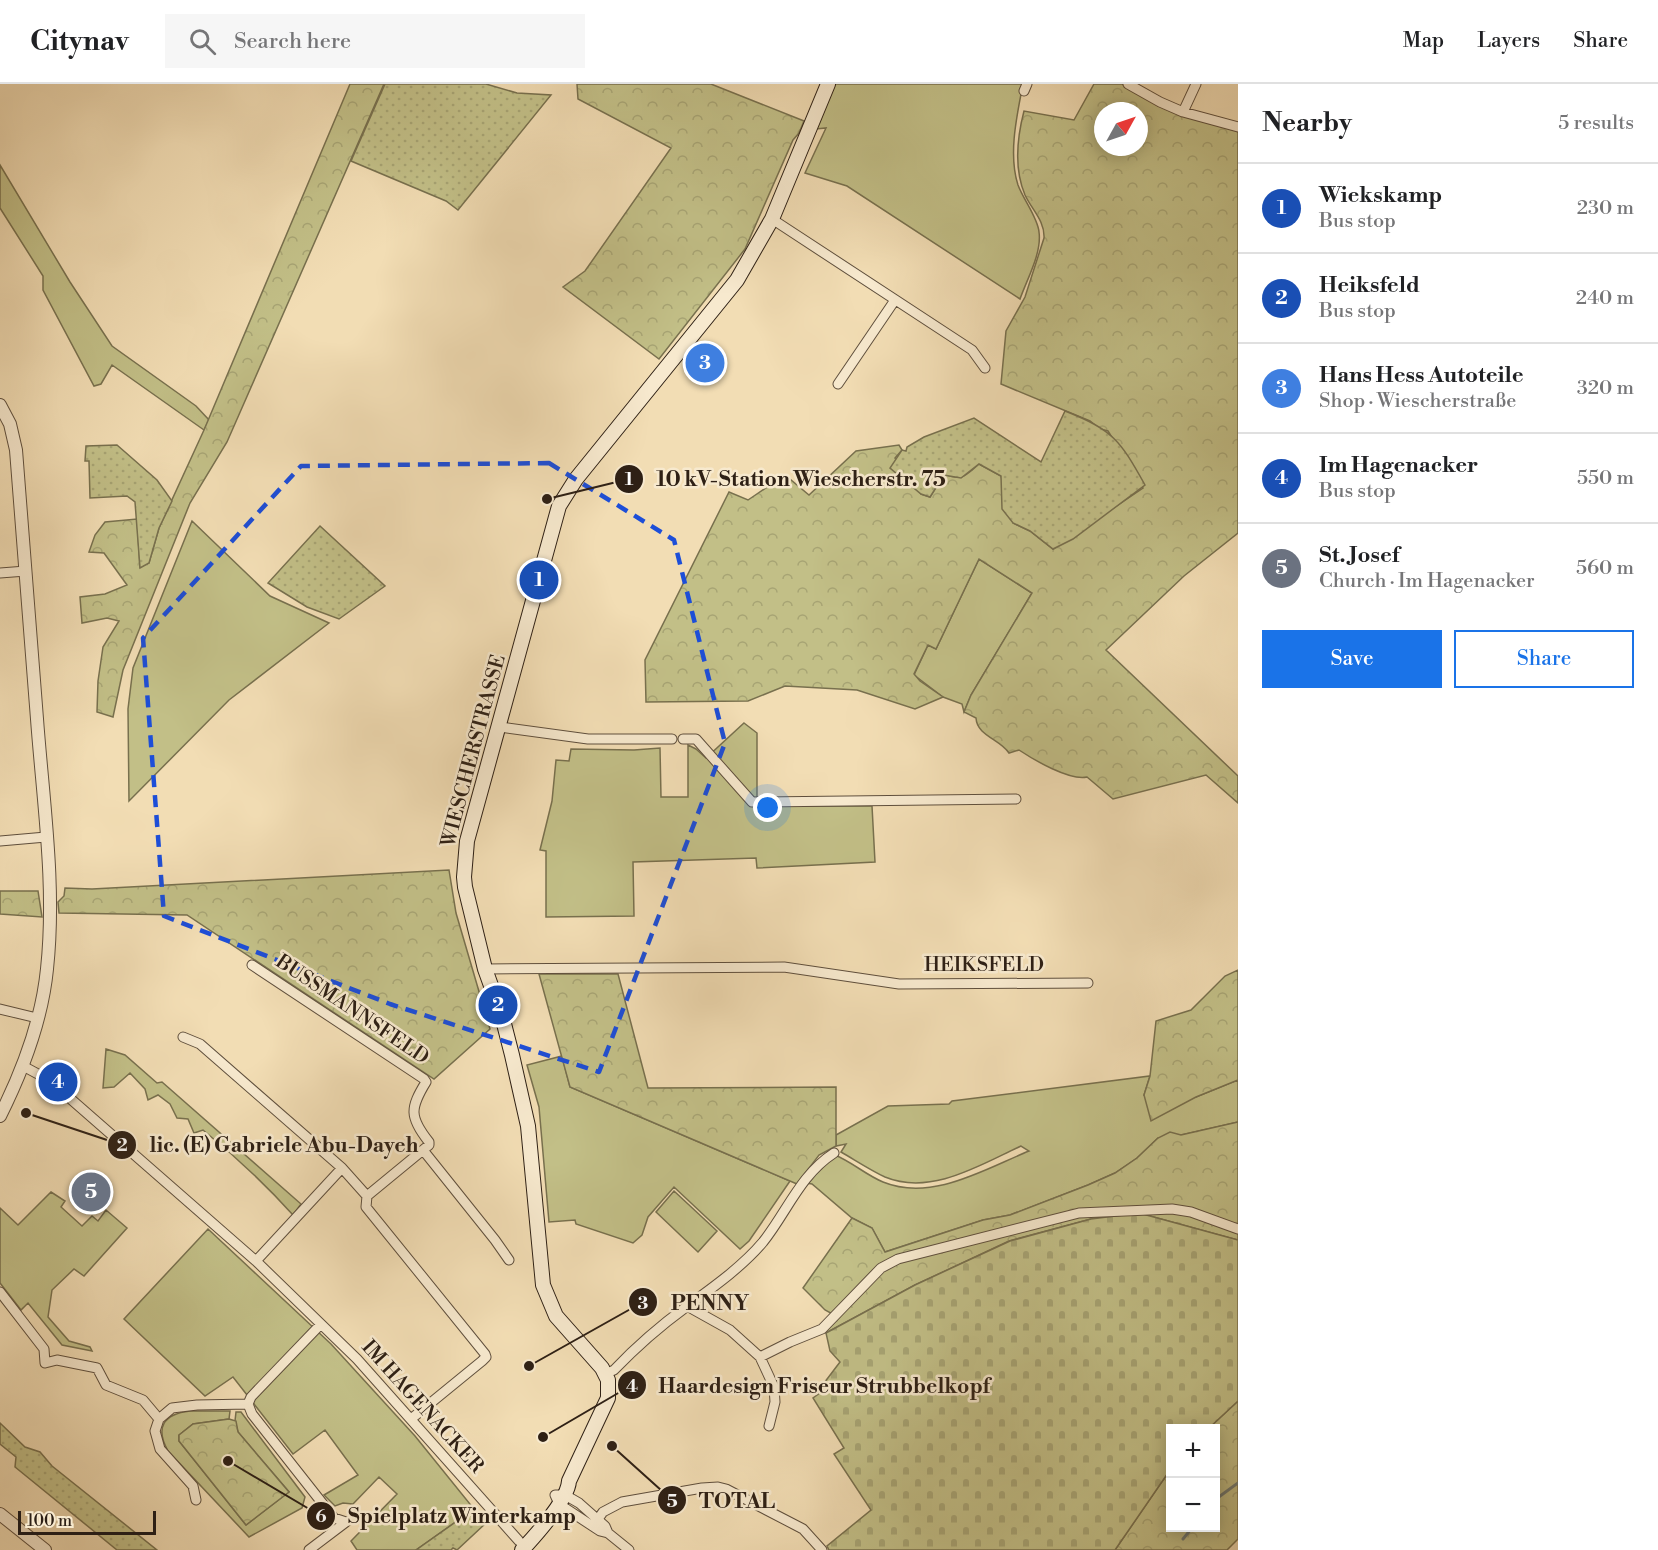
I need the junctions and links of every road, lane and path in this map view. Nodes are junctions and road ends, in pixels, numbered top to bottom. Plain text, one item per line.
1 (828, 84) edge
2 (1128, 84) edge
3 (1196, 84) edge
4 (1183, 112) junction
5 (1238, 126) edge
6 (772, 219) junction
7 (895, 300) junction
8 (985, 368) dead end
9 (838, 384) dead end
10 (0, 405) edge
11 (26, 571) junction
12 (0, 573) edge
13 (500, 727) junction
14 (672, 739) dead end
15 (683, 739) dead end
16 (1016, 800) dead end
17 (46, 837) junction
18 (0, 841) edge
19 (252, 965) dead end
20 (485, 969) junction
21 (1088, 983) dead end
22 (0, 1009) edge
23 (37, 1018) junction
24 (183, 1037) dead end
25 (23, 1066) junction
26 (0, 1116) edge
27 (423, 1150) junction
28 (834, 1153) dead end
29 (342, 1168) junction
30 (367, 1196) junction
31 (1238, 1228) edge
32 (509, 1260) dead end
33 (256, 1261) junction
34 (0, 1292) edge
35 (687, 1306) junction
36 (321, 1324) junction
37 (760, 1358) junction
38 (606, 1374) junction
39 (248, 1404) junction
40 (159, 1419) junction
41 (411, 1419) junction
42 (769, 1426) dead end
43 (562, 1494) junction
44 (196, 1500) dead end
45 (0, 1514) edge
46 (595, 1523) junction
47 (519, 1547) edge
48 (45, 1550) edge
49 (309, 1550) edge
50 (629, 1550) edge
51 (822, 1550) edge

1 - 6 main road, WIESCHERSTRASSE
2 - 4 street
3 - 4 street
4 - 5 street
6 - 7 street
6 - 13 main road, WIESCHERSTRASSE
7 - 8 street
7 - 9 street
10 - 11 street
11 - 12 street
11 - 17 street
13 - 14 street
13 - 20 main road, WIESCHERSTRASSE
15 - 16 street
17 - 18 street
17 - 23 street
19 - 27 street, BUSSMANNSFELD
20 - 21 street, HEIKSFELD
20 - 38 main road, WIESCHERSTRASSE
22 - 23 street
23 - 25 street
24 - 29 street
25 - 26 street
25 - 33 street, IM HAGENACKER
27 - 30 street
27 - 32 street, BUSSMANNSFELD
28 - 35 street
29 - 30 street
29 - 33 street
30 - 41 street
31 - 37 street
33 - 36 street, IM HAGENACKER
34 - 40 street
35 - 37 street
35 - 38 street
36 - 39 street
36 - 41 street, IM HAGENACKER
37 - 42 street
38 - 43 main road
39 - 40 street
39 - 49 street
40 - 44 street
41 - 47 street, IM HAGENACKER
43 - 46 street
43 - 47 main road
45 - 48 street
46 - 50 street
46 - 51 street

